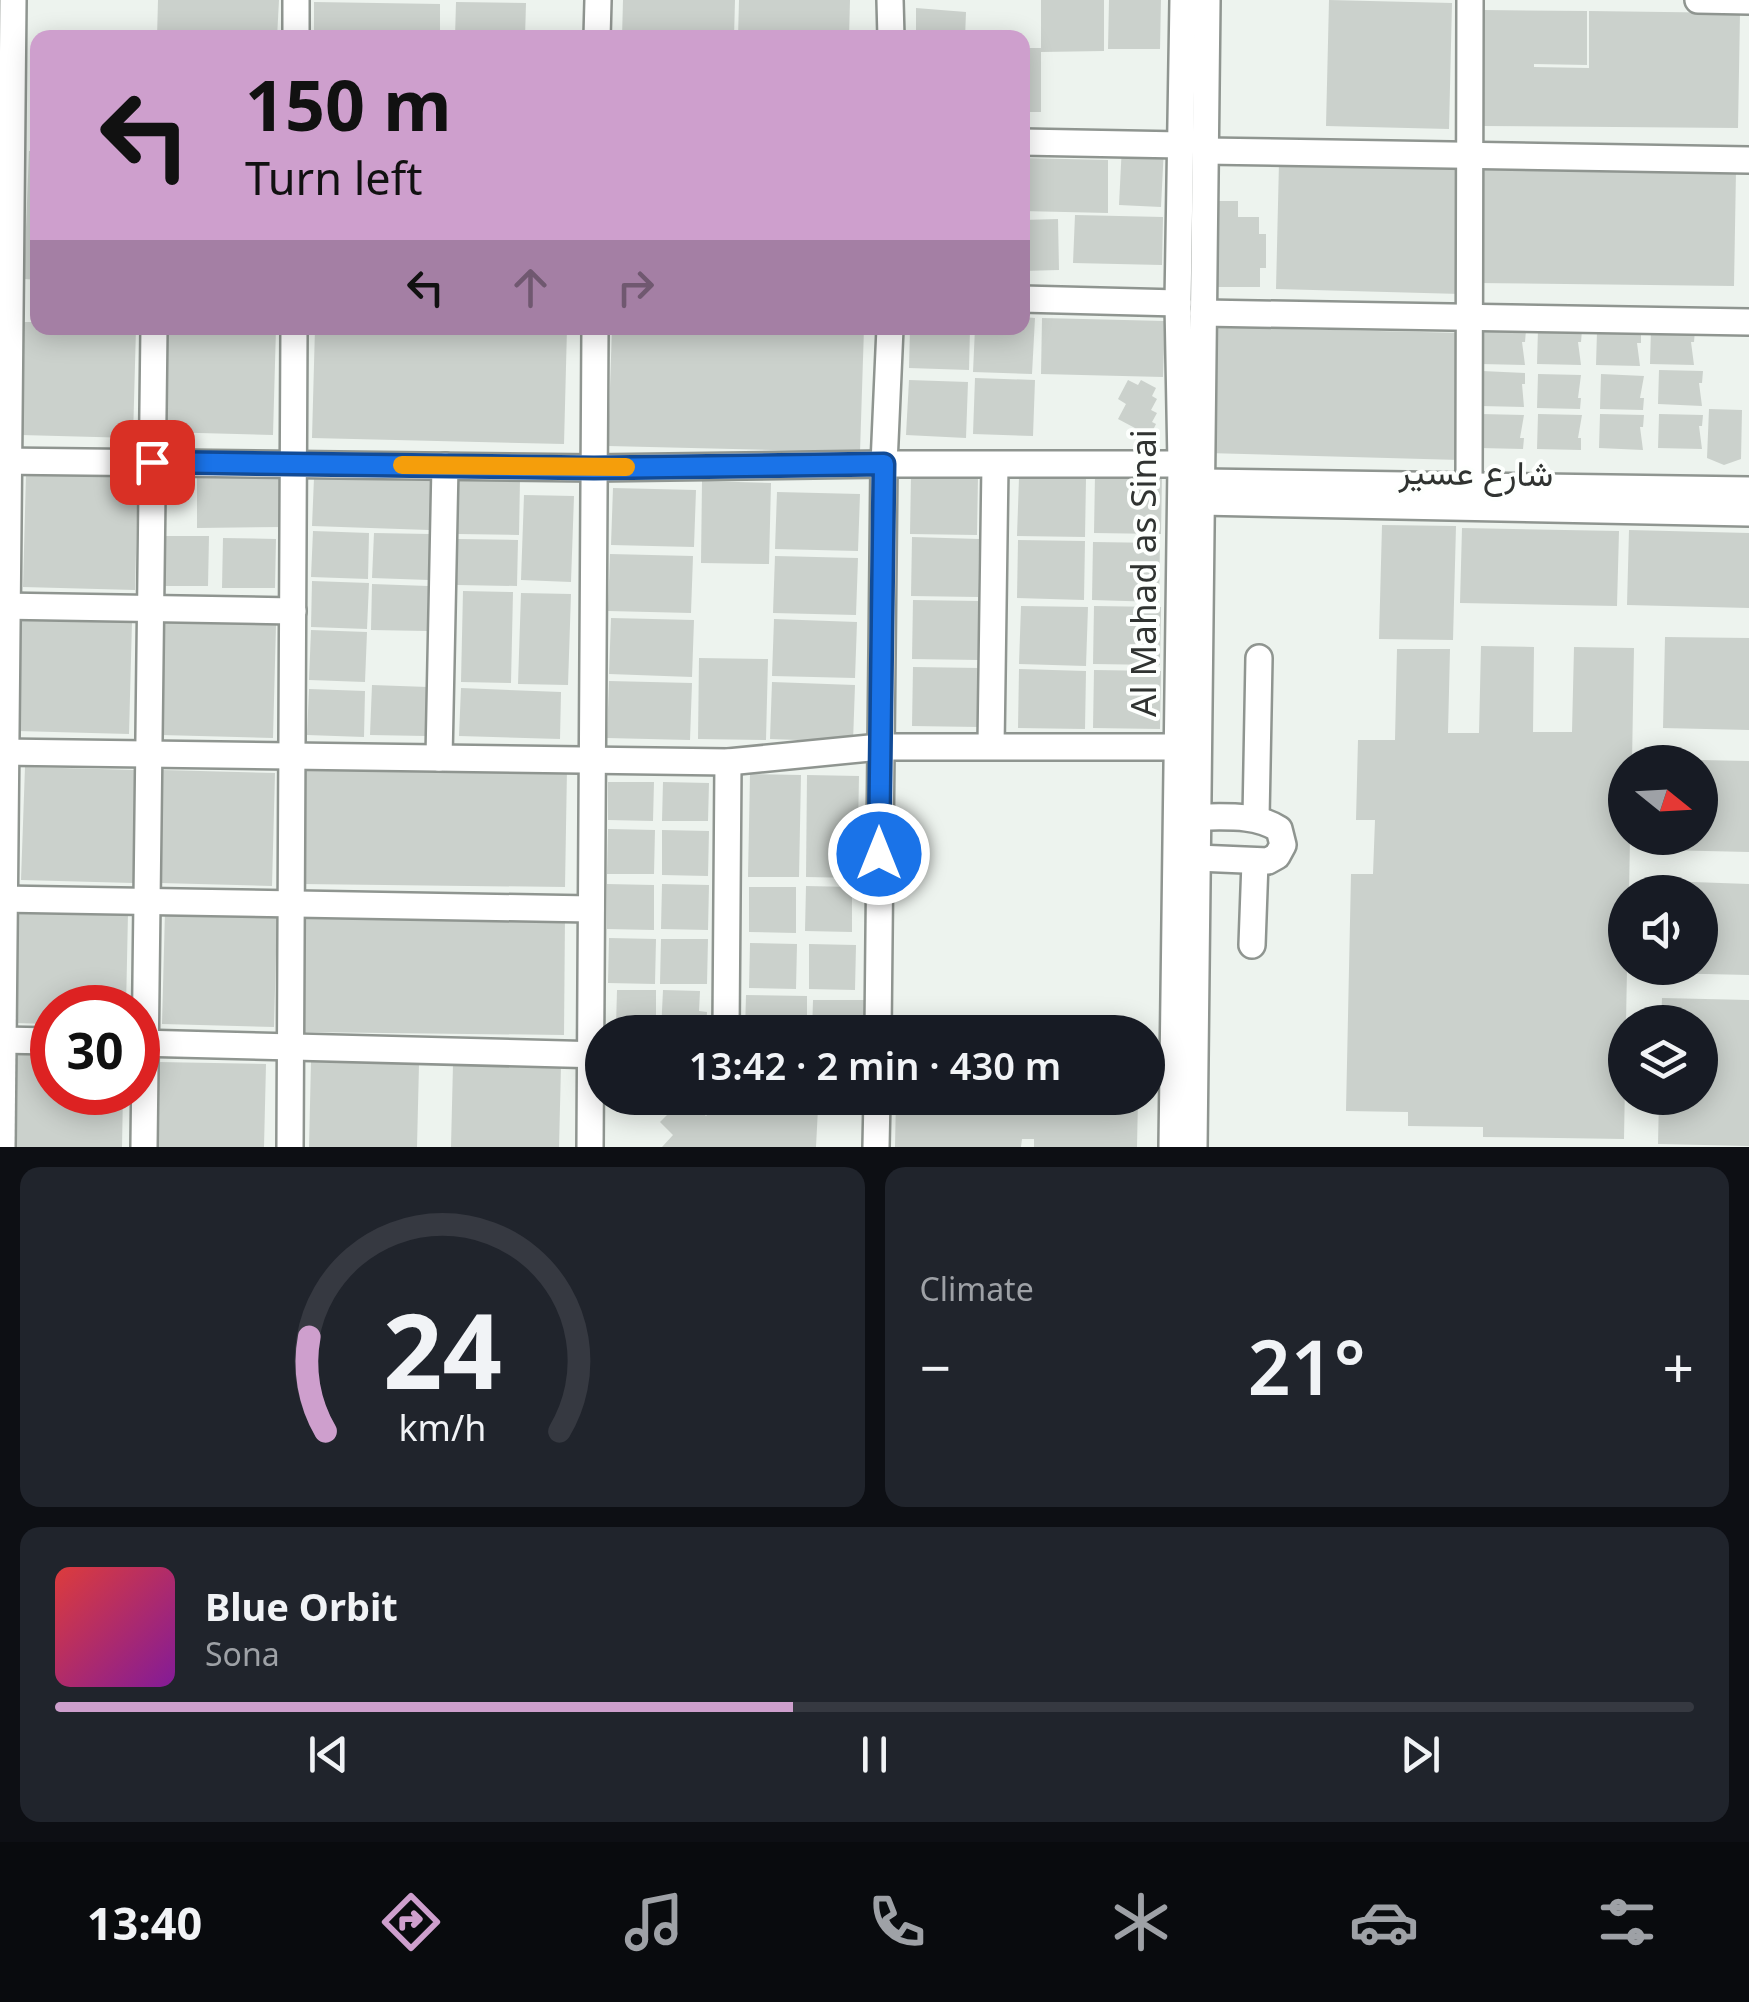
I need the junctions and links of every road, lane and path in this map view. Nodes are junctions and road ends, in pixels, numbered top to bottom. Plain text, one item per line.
1 (13, 0) edge
2 (296, 0) edge
3 (598, 0) edge
4 (890, 0) edge
5 (1183, 0) edge
6 (1207, 0) edge
7 (1470, 0) edge
8 (1698, 0) edge
9 (1749, 2) edge
10 (296, 30) edge
11 (597, 30) edge
12 (890, 30) edge
13 (16, 141) edge
14 (1030, 142) edge
15 (1193, 148) junction
16 (1470, 155) junction
17 (1749, 160) edge
18 (5, 294) edge
19 (30, 295) edge
20 (1030, 299) edge
21 (1178, 303) junction
22 (1204, 313) junction
23 (1470, 318) junction
24 (1749, 322) edge
25 (154, 335) edge
26 (294, 335) edge
27 (596, 335) edge
28 (890, 335) edge
29 (4, 461) edge
30 (152, 462) junction
31 (294, 464) junction
32 (884, 464) junction
33 (1181, 464) junction
34 (994, 465) junction
35 (444, 466) junction
36 (594, 468) junction
37 (1469, 486) junction
38 (1749, 490) edge
39 (1202, 492) junction
40 (1749, 513) edge
41 (4, 606) edge
42 (150, 609) junction
43 (293, 611) junction
44 (1258, 658) dead end
45 (991, 746) junction
46 (1178, 746) junction
47 (880, 748) junction
48 (3, 752) edge
49 (148, 754) junction
50 (292, 756) junction
51 (439, 758) junction
52 (592, 760) junction
53 (728, 762) junction
54 (1198, 816) junction
55 (1256, 818) junction
56 (1197, 858) junction
57 (1254, 862) junction
58 (2, 898) edge
59 (146, 901) junction
60 (291, 904) junction
61 (592, 910) junction
62 (1252, 944) dead end
63 (143, 985) edge
64 (595, 1015) edge
65 (726, 1015) edge
66 (878, 1015) edge
67 (1163, 1015) edge
68 (2, 1040) edge
69 (30, 1041) edge
70 (160, 1044) edge
71 (291, 1047) junction
72 (585, 1054) edge
73 (1165, 1101) edge
74 (143, 1115) edge
75 (592, 1115) edge
76 (877, 1115) edge
77 (2, 1147) edge
78 (144, 1147) edge
79 (290, 1147) edge
80 (590, 1147) edge
81 (876, 1147) edge
82 (1172, 1147) edge
83 (1194, 1147) edge

1 - 13 street
2 - 10 street
3 - 11 street
4 - 12 street
5 - 15 street, Al Mahad as Sinai
6 - 15 street, Al Mahad as Sinai
7 - 16 street
8 - 9 street
13 - 18 street
14 - 15 street
15 - 16 street
15 - 21 street, Al Mahad as Sinai
15 - 22 street, Al Mahad as Sinai
16 - 17 street
16 - 23 street
18 - 19 street
18 - 29 street
20 - 21 street
21 - 33 street, Al Mahad as Sinai
22 - 23 street
22 - 39 street, Al Mahad as Sinai
23 - 24 street
23 - 37 street
25 - 30 street
26 - 31 street
27 - 36 street
28 - 32 street
29 - 30 street
29 - 41 street
30 - 31 street
30 - 42 street
31 - 35 street
31 - 43 street
32 - 34 street
32 - 36 street
32 - 47 street
33 - 34 street
33 - 46 street, Al Mahad as Sinai
34 - 45 street
35 - 36 street
35 - 51 street
36 - 52 street
37 - 38 street, شارع عسير
37 - 39 street, شارع عسير
39 - 40 street, شارع عسير
39 - 54 street, Al Mahad as Sinai
41 - 42 street
41 - 48 street
42 - 43 street
42 - 49 street
43 - 50 street
44 - 55 street
45 - 46 street
45 - 47 street
46 - 67 street, Al Mahad as Sinai
47 - 53 street
47 - 66 street
48 - 49 street
48 - 58 street
49 - 50 street
49 - 59 street
50 - 51 street
50 - 60 street
51 - 52 street
52 - 53 street
52 - 61 street
53 - 65 street
54 - 55 street
54 - 56 street, Al Mahad as Sinai
55 - 57 street
56 - 57 street
56 - 83 street, Al Mahad as Sinai
57 - 62 street
58 - 59 street
58 - 68 street
59 - 60 street
59 - 63 street
60 - 61 street
60 - 71 street
61 - 64 street
68 - 69 street
68 - 77 street
70 - 71 street
71 - 72 street
71 - 79 street
73 - 82 street, Al Mahad as Sinai
74 - 78 street
75 - 80 street
76 - 81 street

